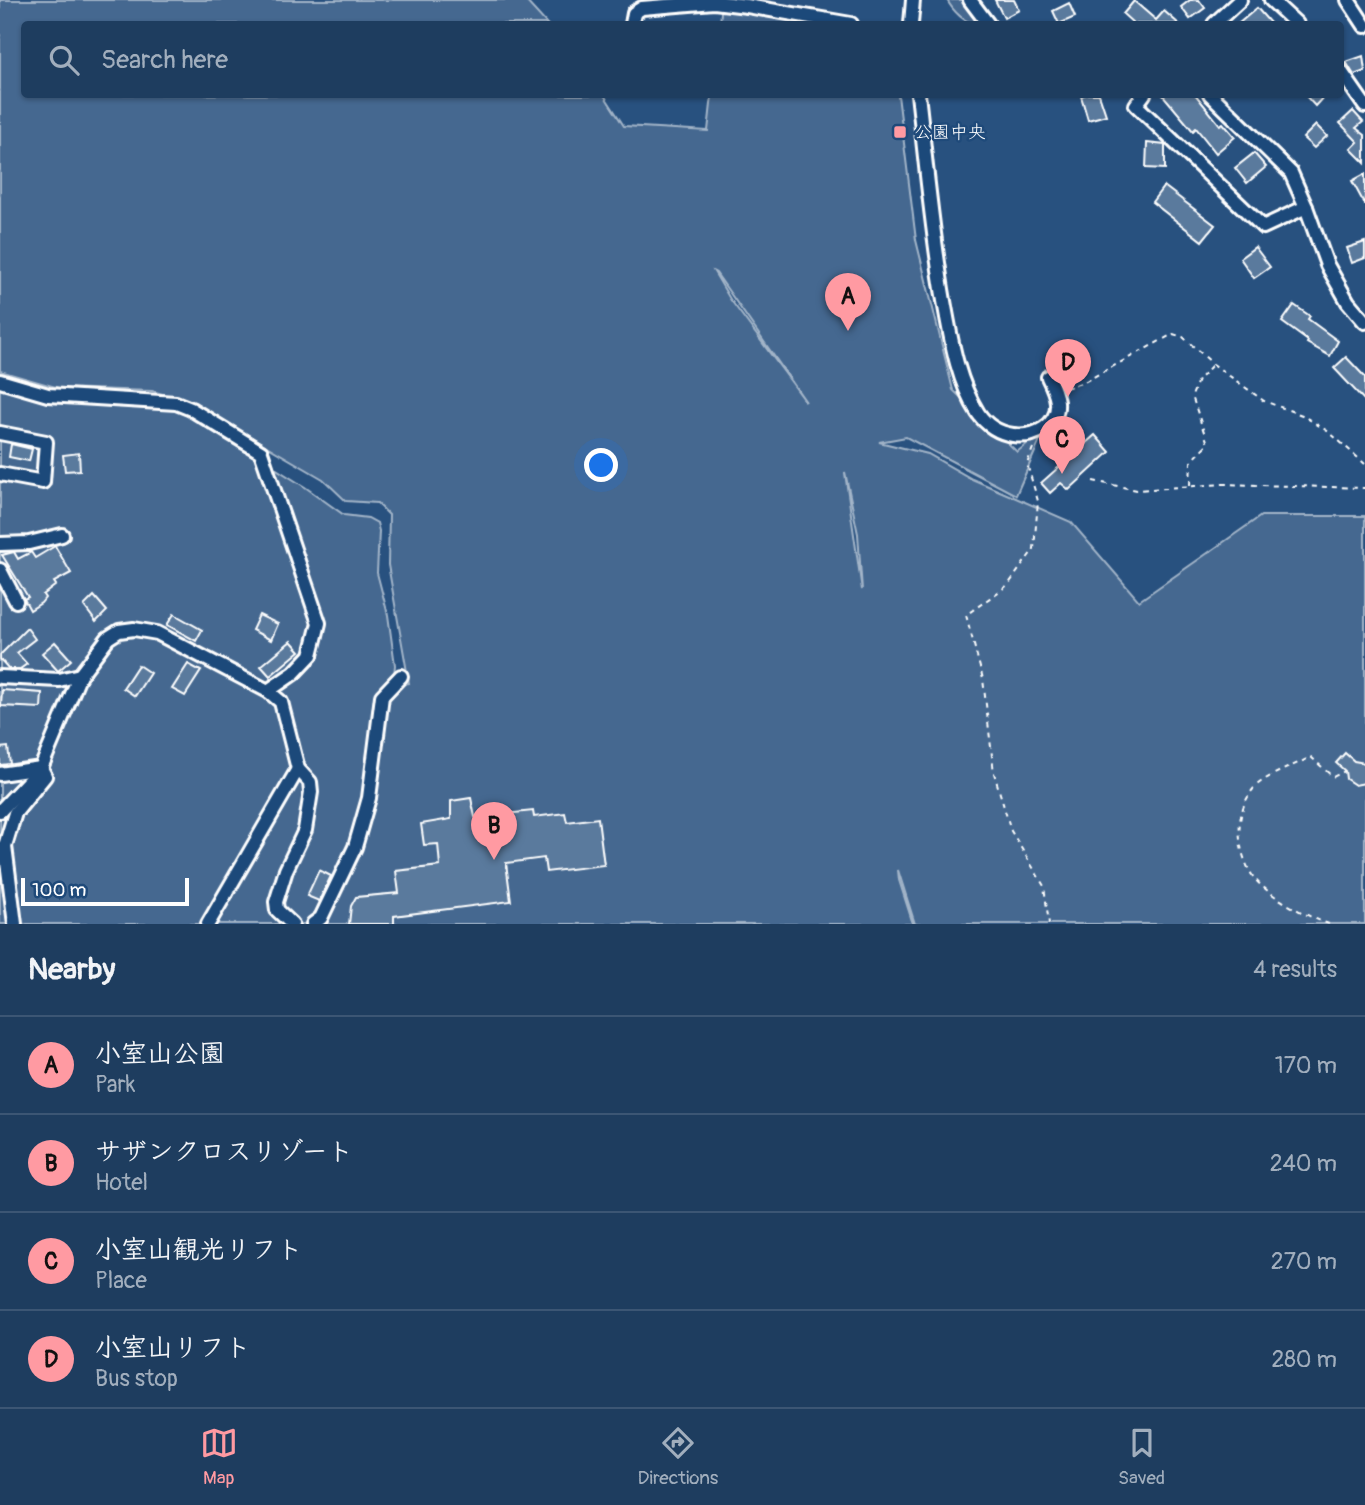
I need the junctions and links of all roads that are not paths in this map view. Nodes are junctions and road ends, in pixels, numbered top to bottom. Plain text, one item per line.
1 (912, 0) edge
2 (970, 0) edge
3 (1240, 0) edge
4 (1271, 0) edge
5 (1348, 0) edge
6 (633, 21) edge
7 (833, 21) edge
8 (911, 21) edge
9 (986, 21) edge
10 (1217, 21) edge
11 (1294, 21) edge
12 (1365, 26) edge
13 (1344, 76) edge
14 (918, 98) edge
15 (1141, 98) edge
16 (1214, 98) edge
17 (1365, 106) edge
18 (1306, 207) junction
19 (1365, 323) edge
20 (1048, 377) dead end
21 (0, 381) edge
22 (0, 433) edge
23 (0, 474) edge
24 (62, 535) dead end
25 (0, 544) edge
26 (0, 570) edge
27 (16, 601) dead end
28 (80, 674) junction
29 (401, 676) dead end
30 (0, 677) edge
31 (268, 691) junction
32 (41, 768) junction
33 (298, 769) junction
34 (0, 774) edge
35 (0, 811) edge
36 (15, 924) edge
37 (208, 924) edge
38 (292, 924) edge
39 (313, 924) edge

1 - 8 street
2 - 9 street
3 - 10 street
4 - 11 street
5 - 12 street
6 - 7 street
13 - 17 street
14 - 20 street
15 - 18 street
16 - 18 street
18 - 19 street
21 - 31 street
22 - 23 street
24 - 25 street
26 - 27 street
28 - 30 street
28 - 31 street
28 - 32 street
29 - 39 street
31 - 33 street
32 - 34 street
32 - 35 street
32 - 36 street
33 - 37 street
33 - 38 street

